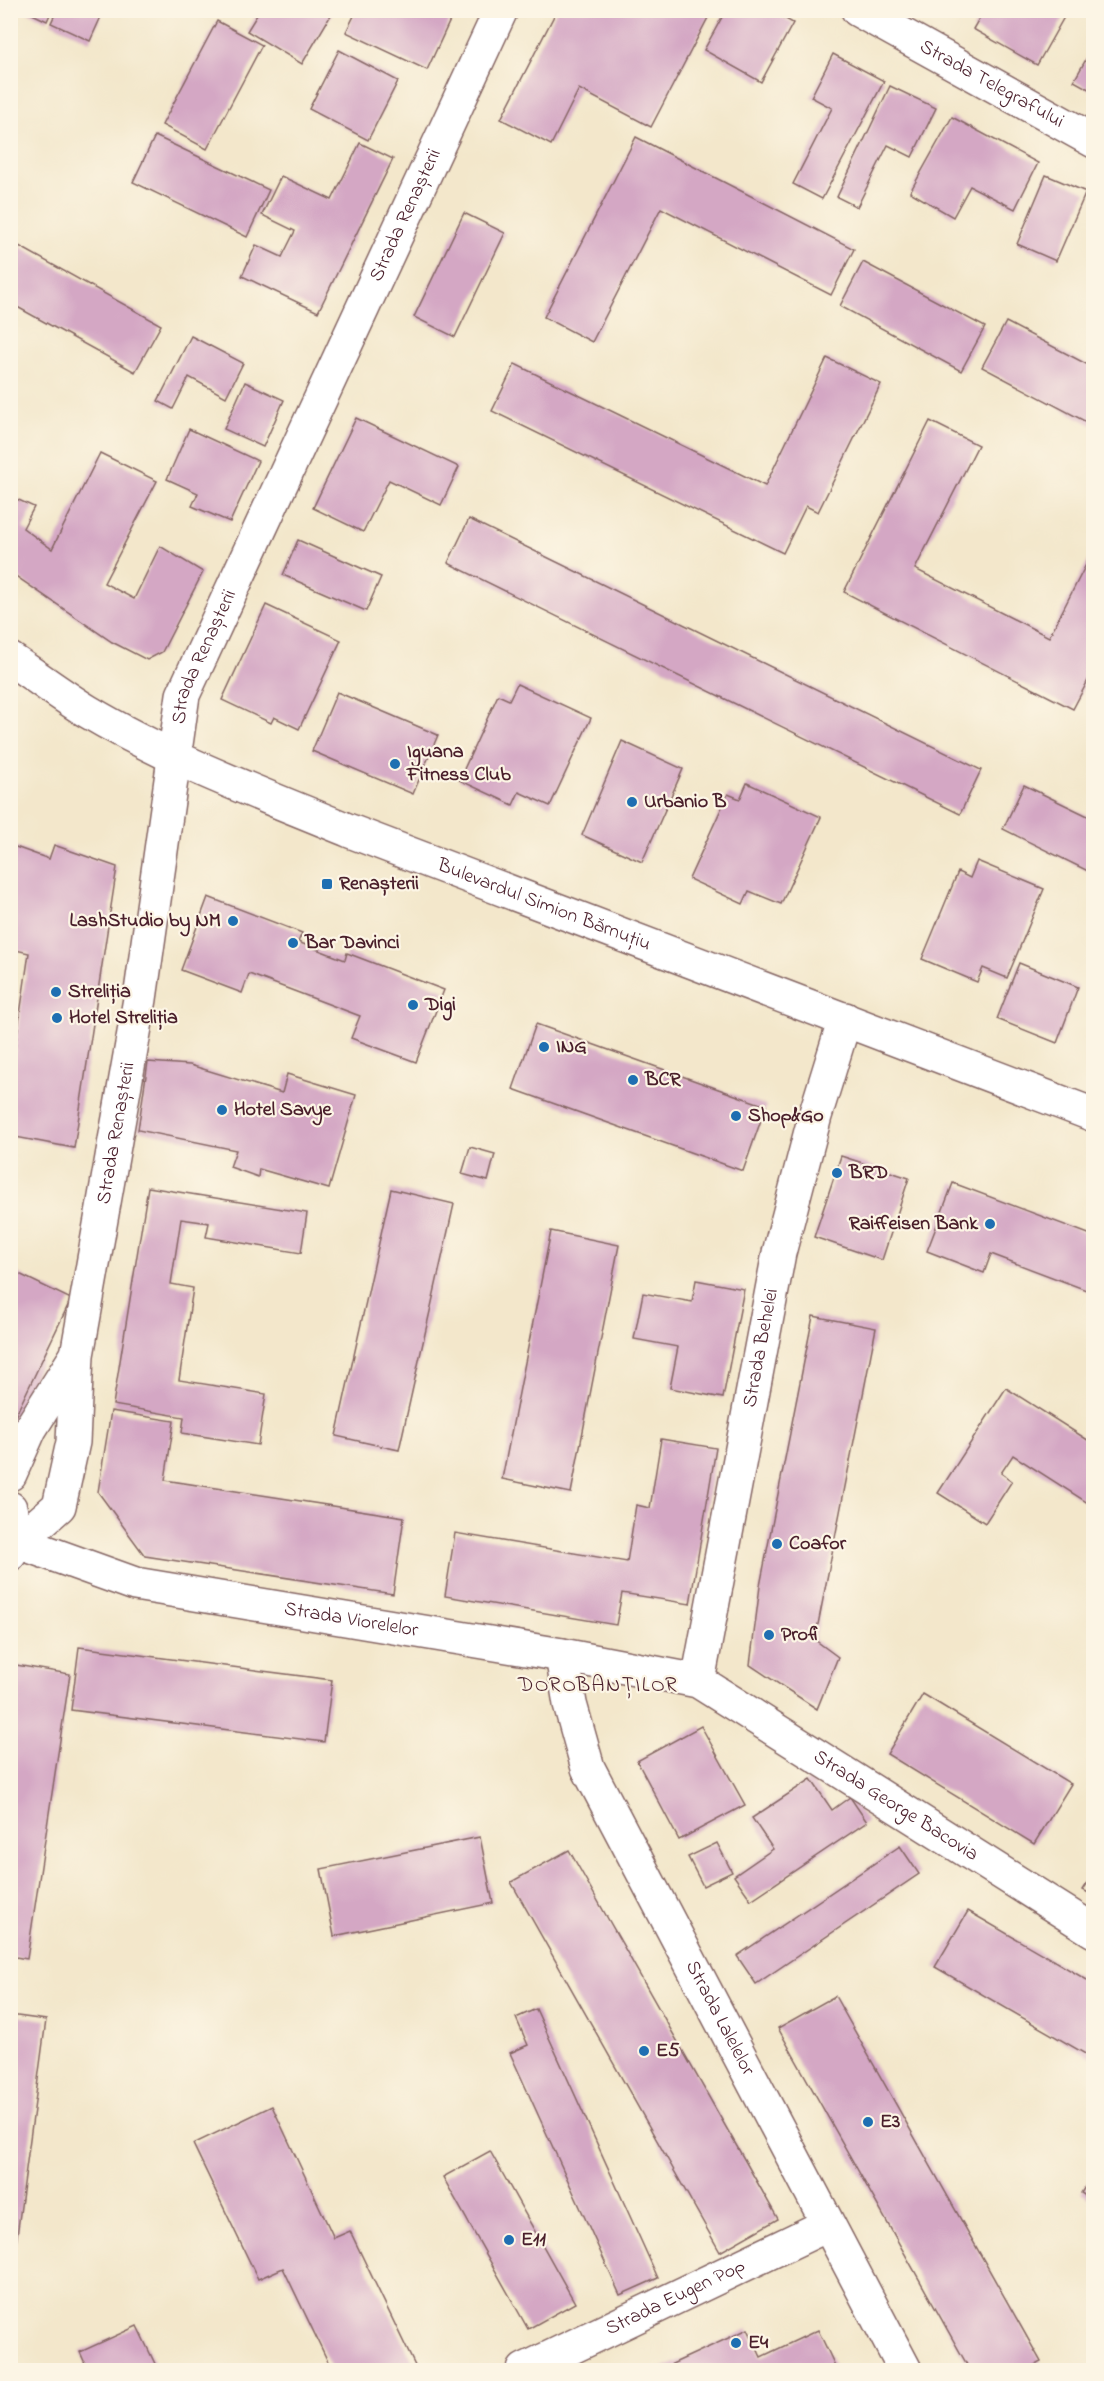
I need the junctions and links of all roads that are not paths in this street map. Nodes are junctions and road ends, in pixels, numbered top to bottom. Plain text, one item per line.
1 (501, 10) edge
2 (858, 10) edge
3 (1094, 141) edge
4 (10, 659) edge
5 (175, 757) junction
6 (844, 1018) junction
7 (1094, 1115) edge
8 (77, 1355) junction
9 (10, 1474) edge
10 (10, 1508) edge
11 (13, 1545) edge
12 (562, 1655) junction
13 (698, 1681) junction
14 (1094, 1930) edge
15 (827, 2225) junction
16 (524, 2370) edge
17 (905, 2370) edge

1 - 5 street, Strada Renașterii
2 - 3 street, Strada Telegrafului
4 - 5 street, Bulevardul Simion Bărnuțiu
5 - 6 street, Bulevardul Simion Bărnuțiu
5 - 8 street, Strada Renașterii
6 - 7 street, Bulevardul Simion Bărnuțiu
6 - 13 street, Strada Behelei
8 - 9 street, Strada Renașterii
8 - 11 street, Strada Renașterii
10 - 11 street
11 - 12 street, Strada Viorelelor
12 - 13 street, Strada Viorelelor
12 - 15 street, Strada Lalelelor
13 - 14 street, Strada George Bacovia
15 - 16 street, Strada Eugen Pop
15 - 17 street, Strada Lalelelor

